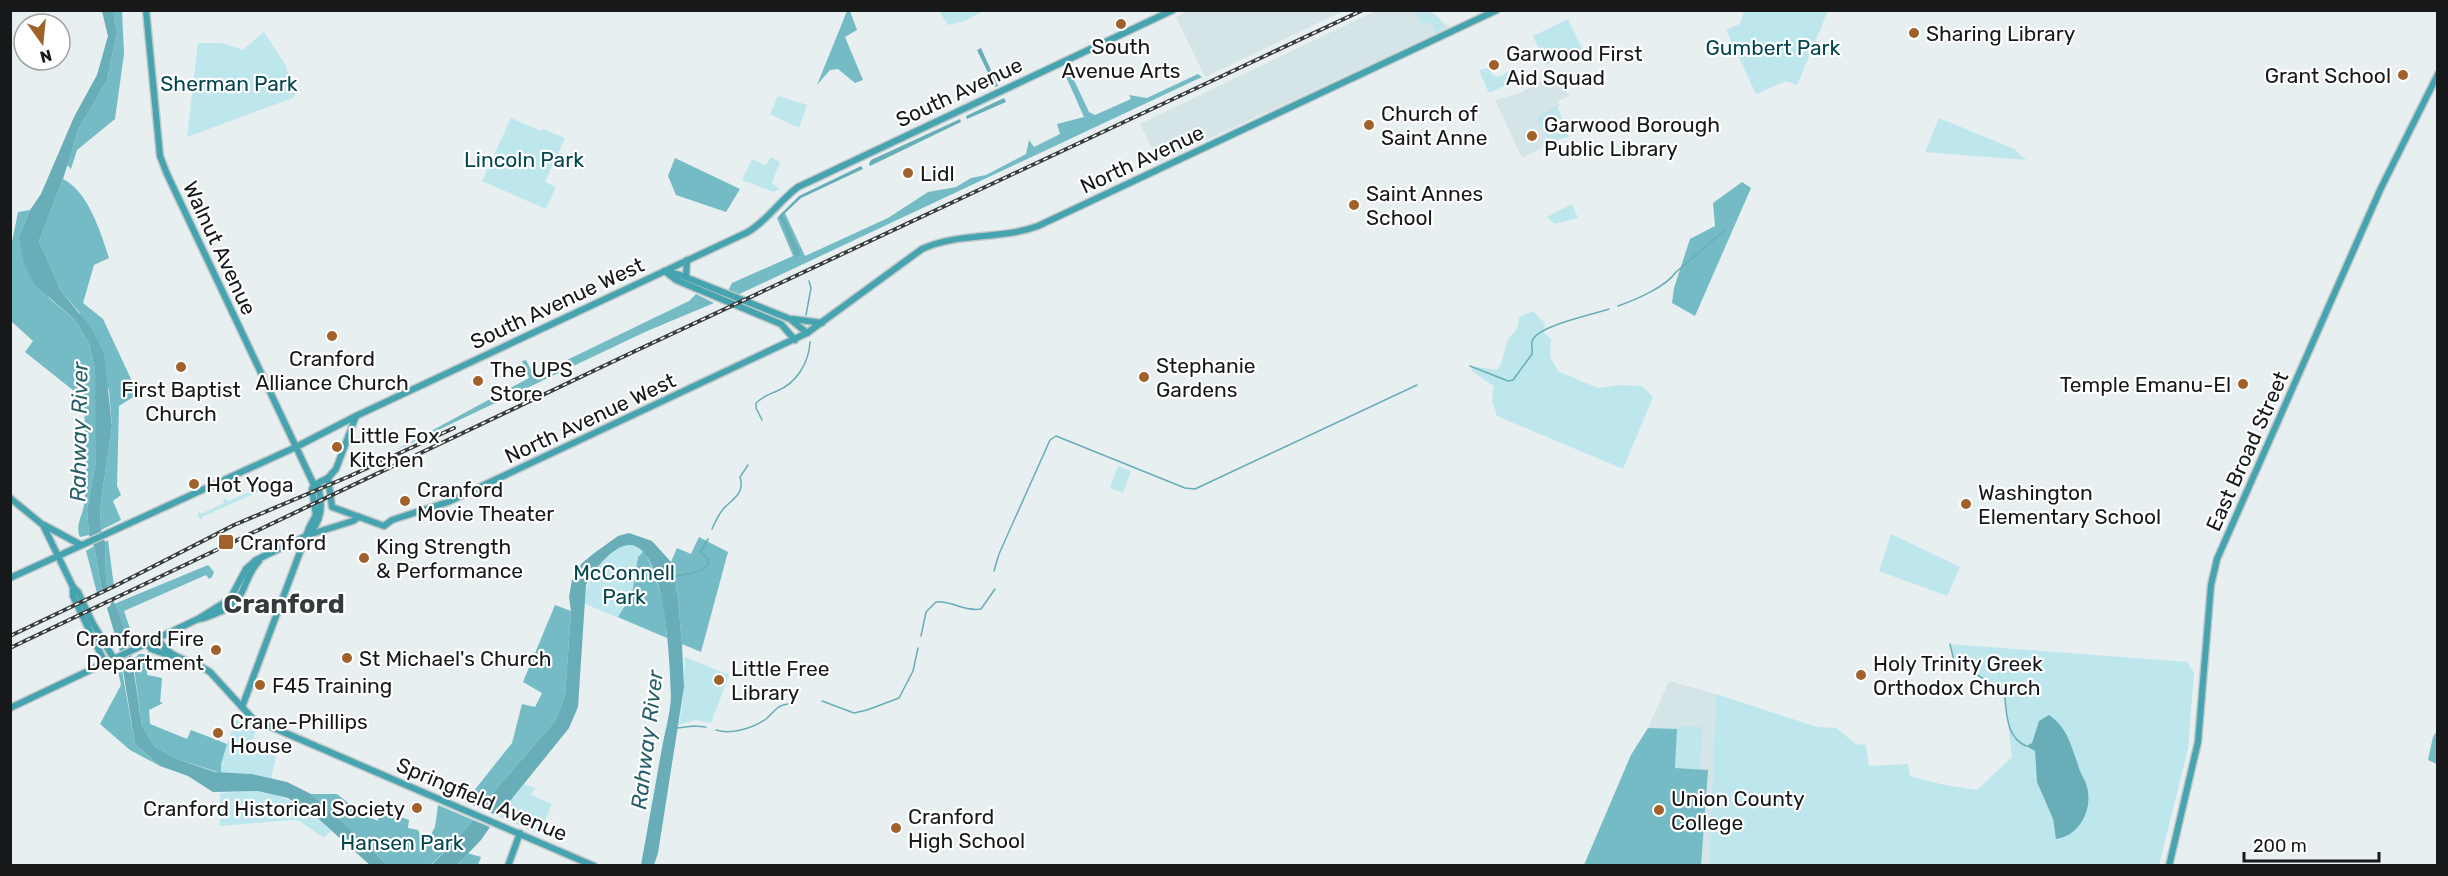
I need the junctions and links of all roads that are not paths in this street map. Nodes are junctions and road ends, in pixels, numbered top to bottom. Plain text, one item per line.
1 (146, 10) edge
2 (1173, 10) edge
3 (1497, 10) edge
4 (2438, 74) edge
5 (768, 216) joint
6 (687, 260) junction
7 (664, 271) junction
8 (686, 278) junction
9 (790, 319) junction
10 (824, 322) junction
11 (807, 333) junction
12 (795, 340) junction
13 (356, 416) junction
14 (296, 447) junction
15 (328, 480) junction
16 (314, 485) junction
17 (10, 498) edge
18 (359, 517) junction
19 (43, 525) junction
20 (308, 535) junction
21 (83, 544) junction
22 (58, 556) junction
23 (10, 578) edge
24 (73, 587) junction
25 (158, 638) junction
26 (147, 643) junction
27 (175, 656) junction
28 (116, 658) junction
29 (105, 663) junction
30 (242, 707) junction
31 (10, 708) edge
32 (520, 833) junction
33 (508, 866) edge
34 (594, 866) edge
35 (2169, 866) edge

1 - 14 main road, Walnut Avenue
2 - 5 main road, South Avenue
3 - 10 main road, North Avenue
4 - 35 main road, East Broad Street
5 - 6 main road, South Avenue West
6 - 7 main road, South Avenue West
6 - 8 main road
7 - 8 main road
7 - 12 main road
7 - 13 main road, South Avenue West
8 - 9 main road
9 - 10 main road
9 - 11 main road
10 - 11 main road, North Avenue
11 - 12 main road, North Avenue West
12 - 18 main road, North Avenue West
13 - 14 main road, South Avenue West
13 - 15 main road
14 - 16 main road, Walnut Avenue
14 - 21 main road, South Avenue West
15 - 16 main road
15 - 18 main road
16 - 20 main road
17 - 19 main road
18 - 20 main road
19 - 21 main road
19 - 22 main road
20 - 25 main road
20 - 30 main road
21 - 22 main road, South Avenue West
22 - 23 main road, South Avenue West
22 - 24 main road
24 - 28 main road
24 - 29 main road
25 - 26 main road
25 - 27 main road, Springfield Avenue
26 - 27 main road, Springfield Avenue
26 - 28 main road
27 - 30 main road, Springfield Avenue
28 - 29 main road
29 - 31 main road
30 - 32 main road, Springfield Avenue
32 - 33 main road
32 - 34 main road, Springfield Avenue

